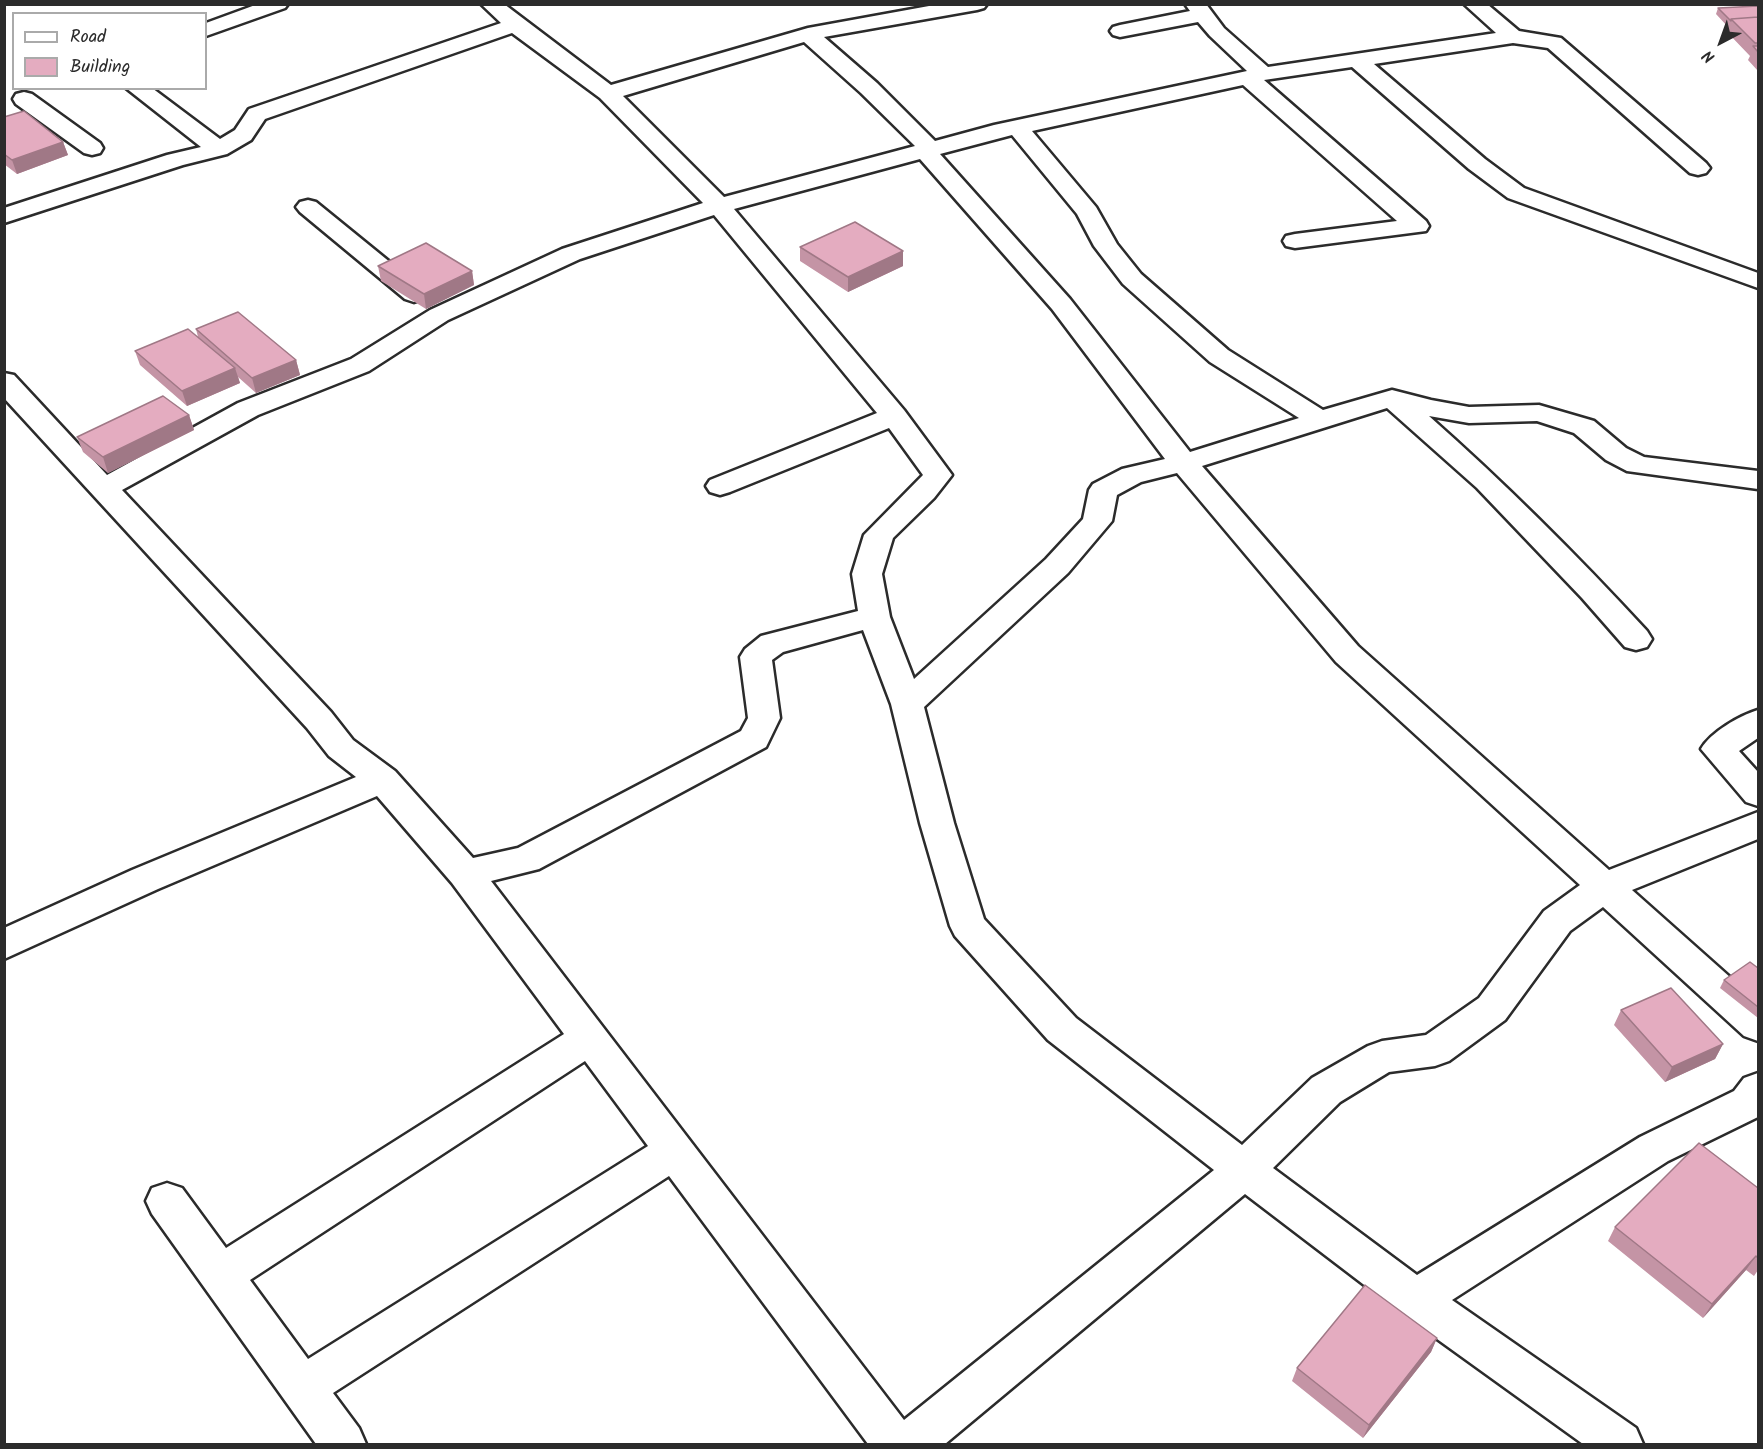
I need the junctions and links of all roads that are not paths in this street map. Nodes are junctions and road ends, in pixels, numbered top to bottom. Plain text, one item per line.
1 (278, 4) edge
2 (977, 4) edge
3 (1474, 4) edge
4 (498, 10) edge
5 (1199, 10) edge
6 (207, 30) edge
7 (1120, 31) dead end
8 (808, 34) junction
9 (1513, 37) junction
10 (1355, 58) junction
11 (1255, 75) junction
12 (44, 90) edge
13 (139, 90) edge
14 (608, 93) junction
15 (14, 102) edge
16 (1017, 127) junction
17 (93, 148) dead end
18 (219, 149) junction
19 (928, 150) junction
20 (1698, 168) dead end
21 (719, 206) junction
22 (308, 207) dead end
23 (4, 216) edge
24 (1295, 241) dead end
25 (1758, 281) edge
26 (439, 315) junction
27 (1392, 398) junction
28 (12, 400) edge
29 (1312, 414) dead end
30 (894, 416) junction
31 (1184, 463) junction
32 (1758, 480) edge
33 (720, 486) dead end
34 (103, 489) junction
35 (874, 617) junction
36 (1636, 639) dead end
37 (907, 704) junction
38 (1758, 722) edge
39 (383, 780) junction
40 (1758, 793) edge
41 (1758, 825) edge
42 (465, 873) junction
43 (1605, 886) junction
44 (4, 945) edge
45 (1758, 1025) edge
46 (589, 1038) junction
47 (1758, 1090) edge
48 (674, 1151) junction
49 (1244, 1170) junction
50 (167, 1202) dead end
51 (220, 1276) junction
52 (1416, 1299) junction
53 (301, 1388) junction
54 (343, 1444) edge
55 (893, 1444) edge
56 (910, 1444) edge
57 (1620, 1444) edge

1 - 6 street
2 - 8 street
3 - 9 street
4 - 14 street
4 - 18 street
5 - 7 street
5 - 11 street
8 - 14 street
8 - 19 street
9 - 10 street
9 - 20 street
10 - 11 street
10 - 25 street
11 - 16 street
11 - 24 street
12 - 15 street
13 - 18 street
14 - 21 street
15 - 17 street
16 - 19 street
16 - 29 street
18 - 23 street
19 - 21 street
19 - 31 street
21 - 26 street
21 - 30 street
22 - 26 street
26 - 34 street
27 - 31 street
27 - 32 street
27 - 36 street
28 - 34 street
30 - 33 street
30 - 35 street
31 - 37 street
31 - 43 street
34 - 39 street
35 - 37 street
35 - 42 street
37 - 49 street
38 - 40 street
39 - 42 street
39 - 44 street
41 - 43 street
42 - 46 street
43 - 45 street
43 - 49 street
46 - 48 street
46 - 51 street
47 - 52 street
48 - 53 street
48 - 55 street
49 - 52 street
49 - 56 street
50 - 51 street
51 - 53 street
52 - 57 street
53 - 54 street

